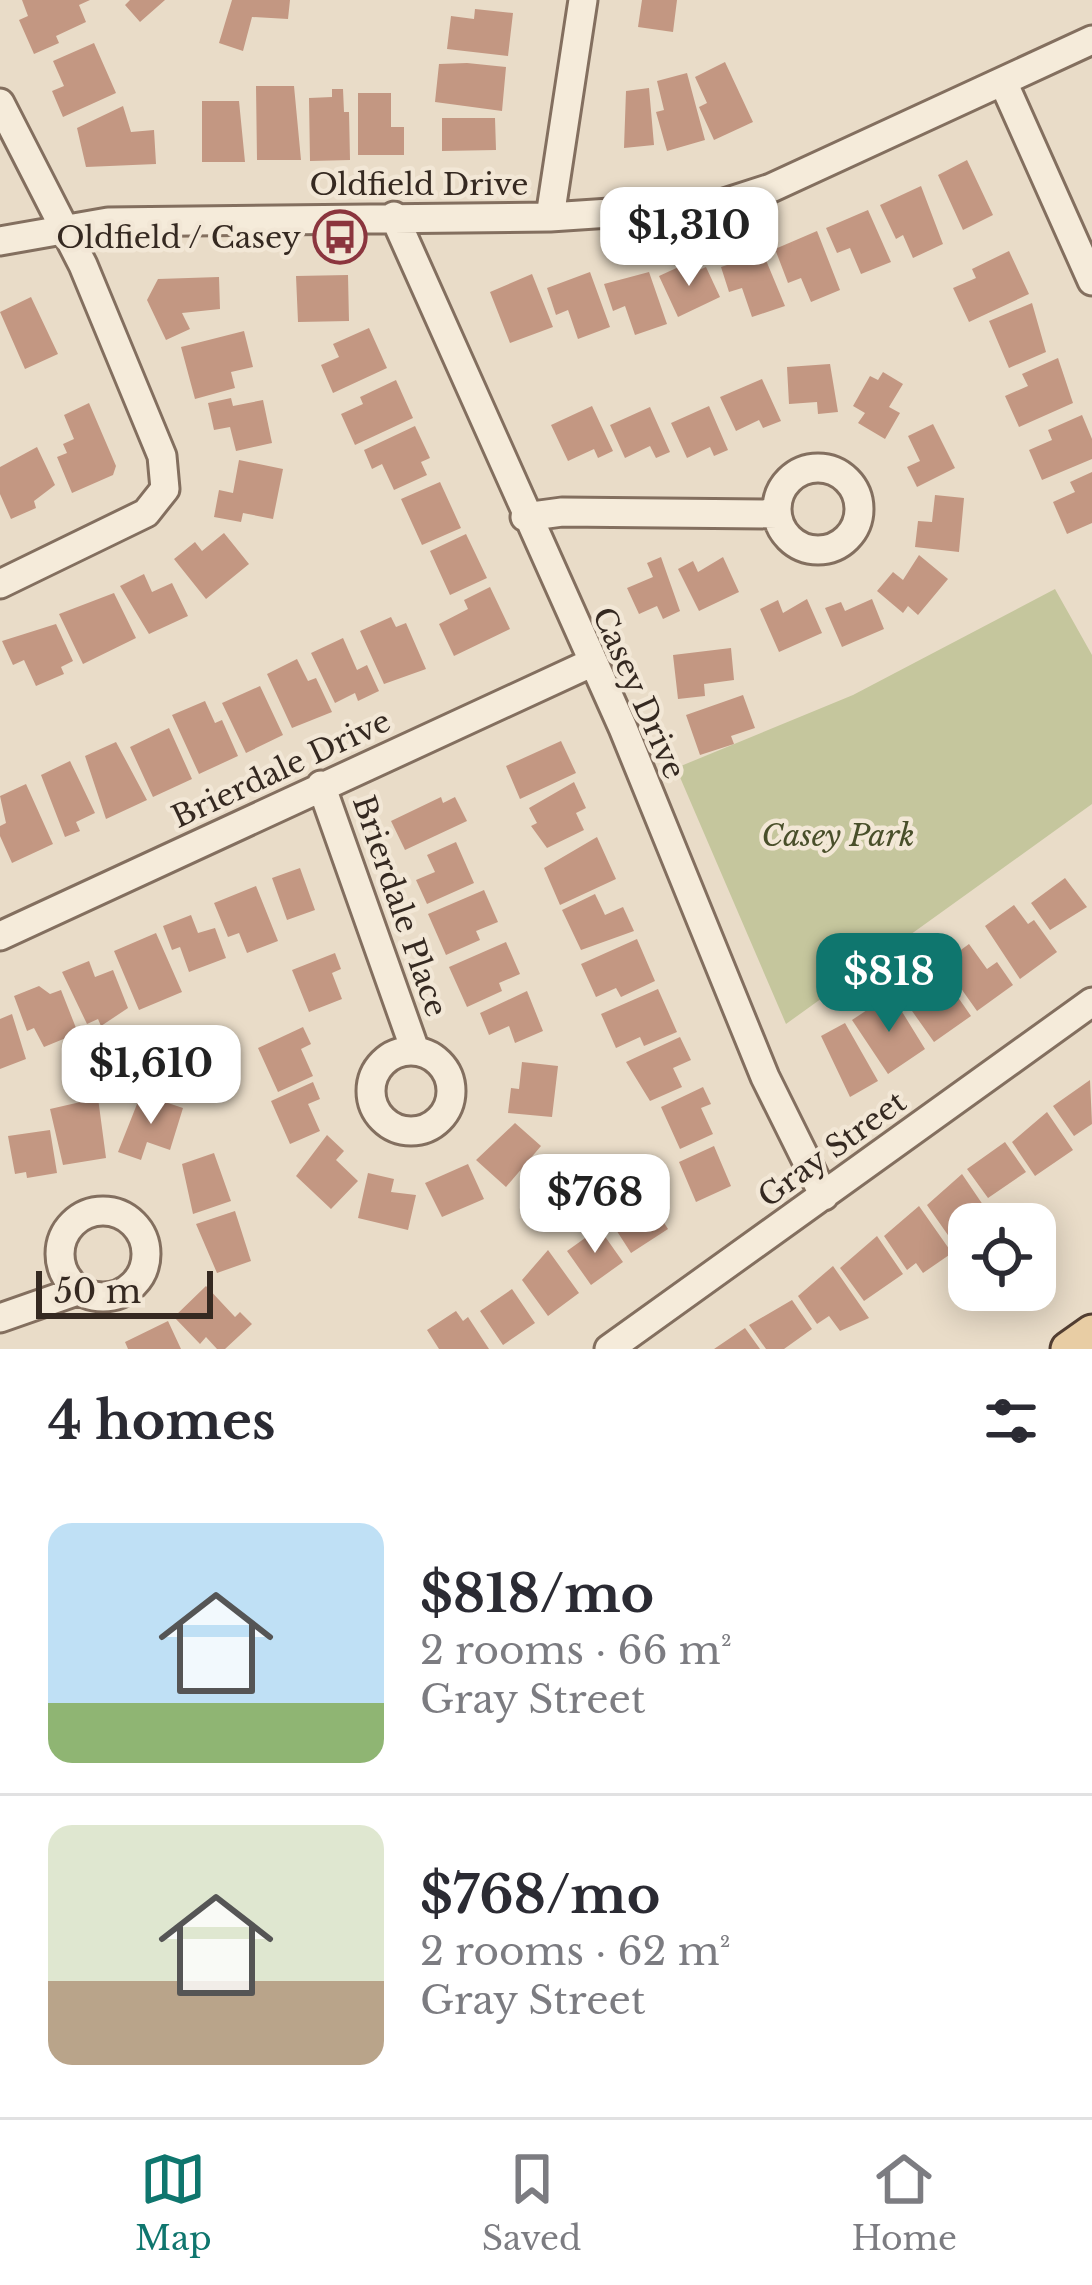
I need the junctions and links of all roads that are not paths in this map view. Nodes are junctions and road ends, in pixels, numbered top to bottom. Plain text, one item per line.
1 (583, 0) edge
2 (1092, 40) edge
3 (1004, 84) junction
4 (0, 104) edge
5 (394, 216) junction
6 (550, 217) junction
7 (61, 227) junction
8 (0, 241) edge
9 (1092, 281) edge
10 (777, 514) dead end
11 (525, 518) junction
12 (0, 584) edge
13 (591, 663) junction
14 (321, 785) junction
15 (0, 936) edge
16 (1092, 1002) edge
17 (415, 1050) dead end
18 (824, 1196) junction
19 (80, 1291) dead end
20 (0, 1318) edge
21 (1092, 1332) edge
22 (610, 1349) edge
23 (1068, 1349) edge

1 - 6 street
2 - 3 street, Oldfield Drive
3 - 6 street, Oldfield Drive
3 - 9 street
4 - 7 street
5 - 6 street, Oldfield Drive
5 - 7 street, Oldfield Drive
5 - 11 street, Casey Drive
7 - 8 street, Oldfield Drive
7 - 12 street
10 - 11 street
11 - 13 street, Casey Drive
13 - 14 street, Brierdale Drive
13 - 18 street, Casey Drive
14 - 15 street, Brierdale Drive
14 - 17 street, Brierdale Place
16 - 18 street, Gray Street
18 - 22 street, Gray Street
19 - 20 street
21 - 23 main road

